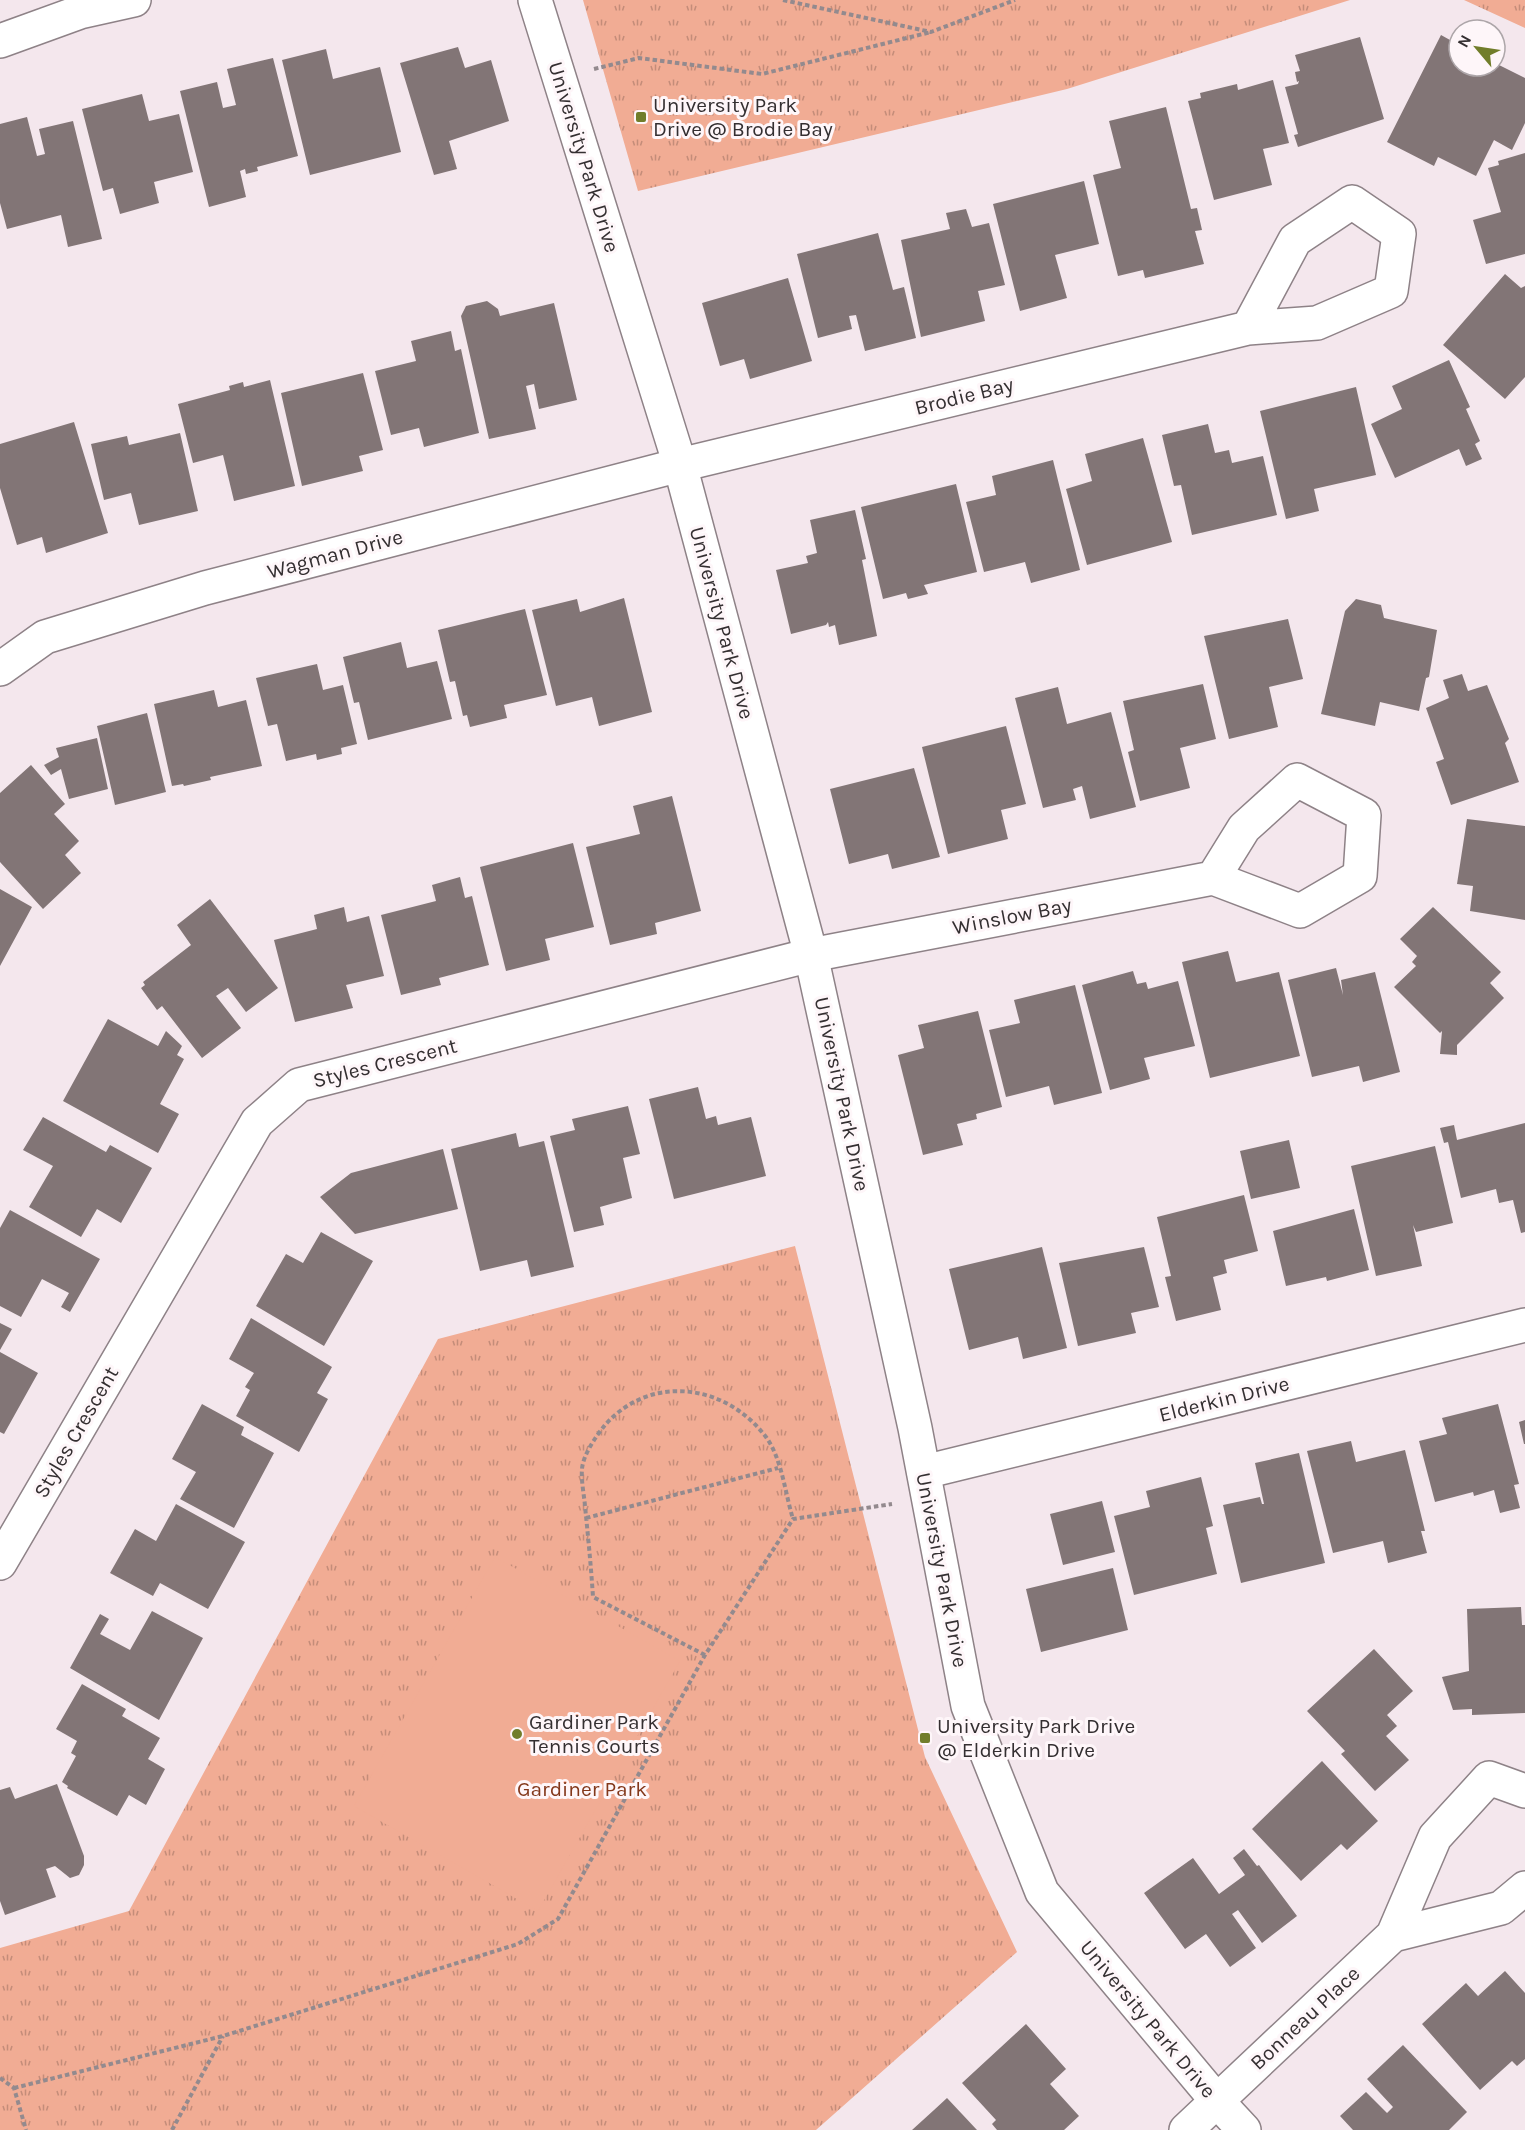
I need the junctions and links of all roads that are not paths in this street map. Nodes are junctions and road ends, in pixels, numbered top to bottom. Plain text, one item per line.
1 (134, 0) edge
2 (535, 0) edge
3 (78, 6) edge
4 (0, 41) edge
5 (1248, 328) junction
6 (680, 465) junction
7 (0, 669) edge
8 (1213, 878) junction
9 (811, 954) junction
10 (1525, 1325) edge
11 (926, 1486) junction
12 (0, 1563) edge
13 (1525, 1791) edge
14 (1525, 1888) edge
15 (1393, 1935) junction
16 (1217, 2101) junction
17 (1186, 2130) edge
18 (1244, 2130) edge

1 - 3 street
2 - 6 street, University Park Drive
3 - 4 street
5 - 5 street, Brodie Bay
5 - 6 street, Brodie Bay
6 - 7 street, Wagman Drive
6 - 9 street, University Park Drive
8 - 8 street
8 - 9 street, Winslow Bay
9 - 11 street, University Park Drive
9 - 12 street, Styles Crescent
10 - 11 street, Elderkin Drive
11 - 16 street, University Park Drive
13 - 15 street, Bonneau Place
14 - 15 street, Bonneau Place
15 - 16 street, Bonneau Place
16 - 17 street, Bonneau Place
16 - 18 street, University Park Drive

